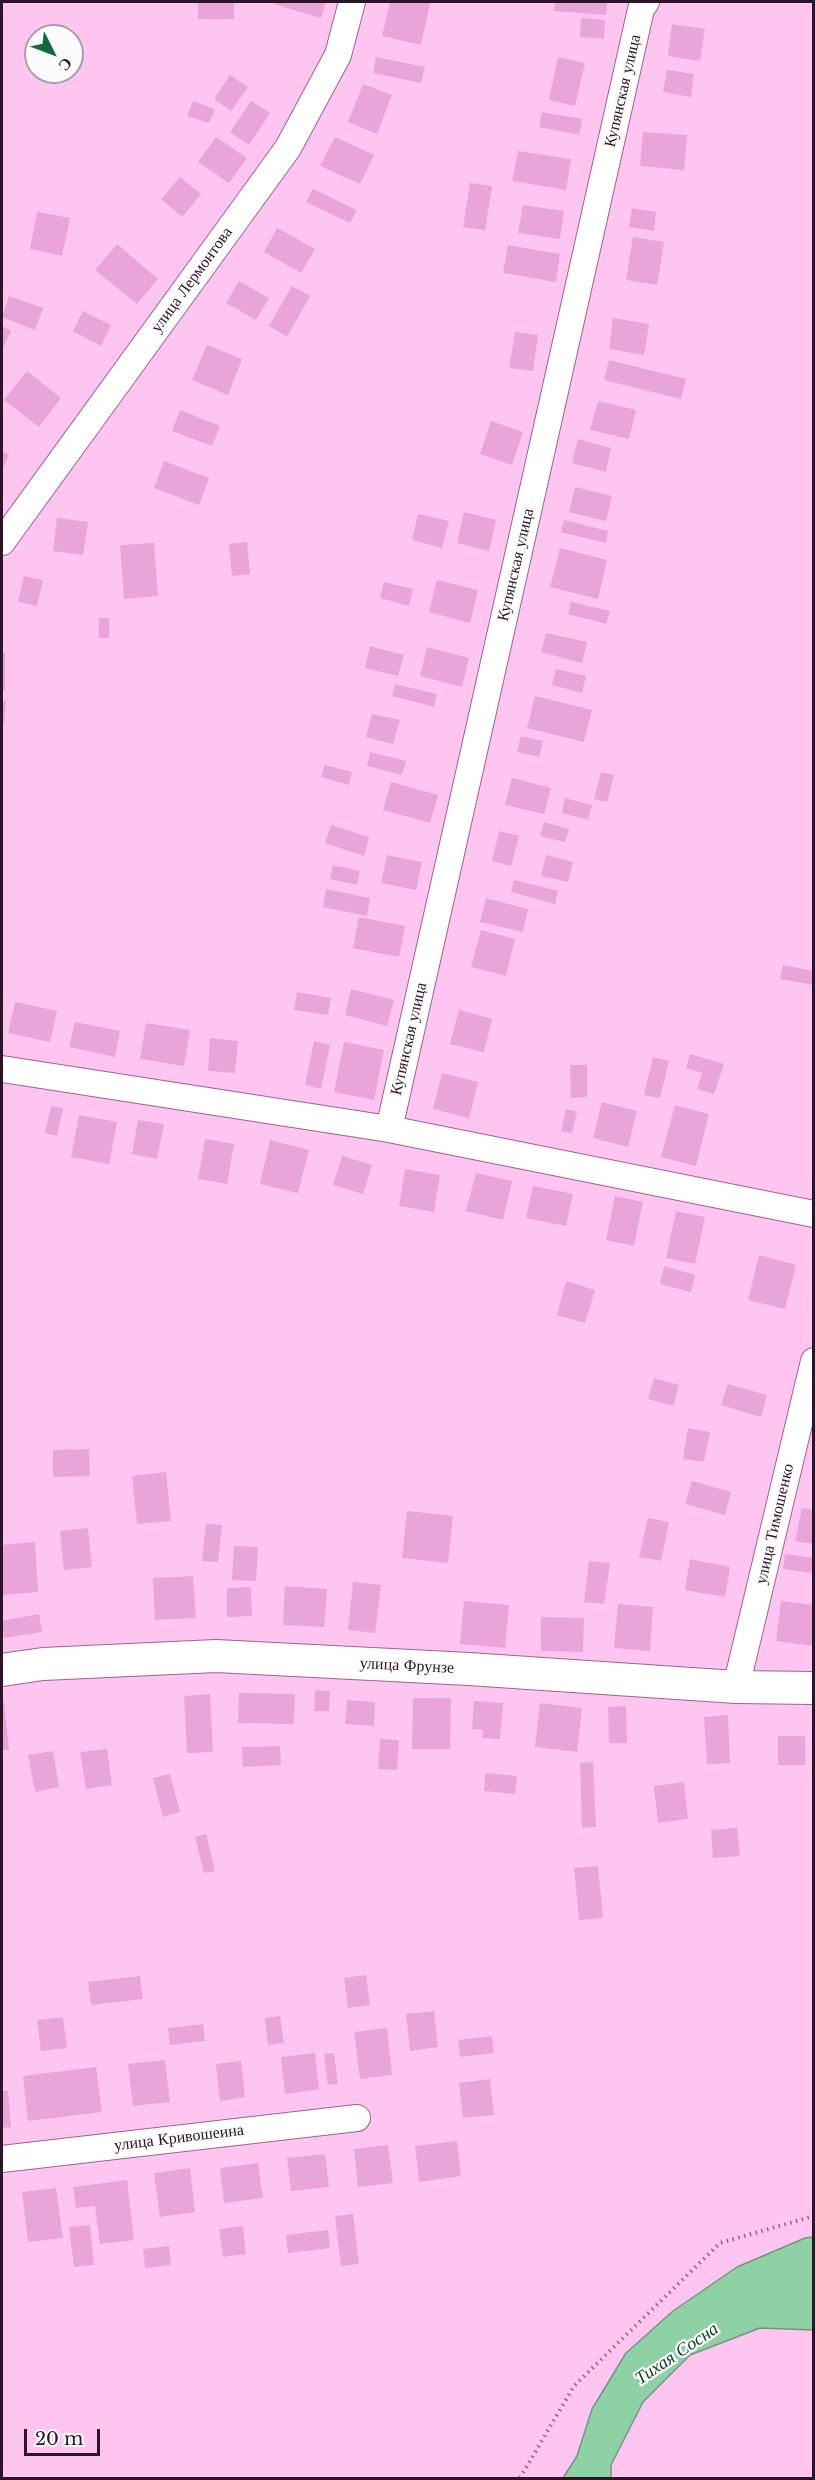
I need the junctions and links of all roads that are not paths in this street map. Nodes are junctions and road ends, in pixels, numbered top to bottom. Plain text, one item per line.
1 (352, 2) edge
2 (645, 2) edge
3 (2, 542) edge
4 (2, 1069) edge
5 (389, 1129) junction
6 (813, 1214) edge
7 (813, 1361) edge
8 (2, 1670) edge
9 (736, 1687) junction
10 (813, 1688) edge
11 (357, 2118) dead end
12 (2, 2159) edge

1 - 3 street, улица Лермонтова
2 - 5 street, Купянская улица
4 - 5 street
5 - 6 street
7 - 9 street, улица Тимошенко
8 - 9 street, улица Фрунзе
9 - 10 street, улица Фрунзе
11 - 12 street, улица Кривошеина

